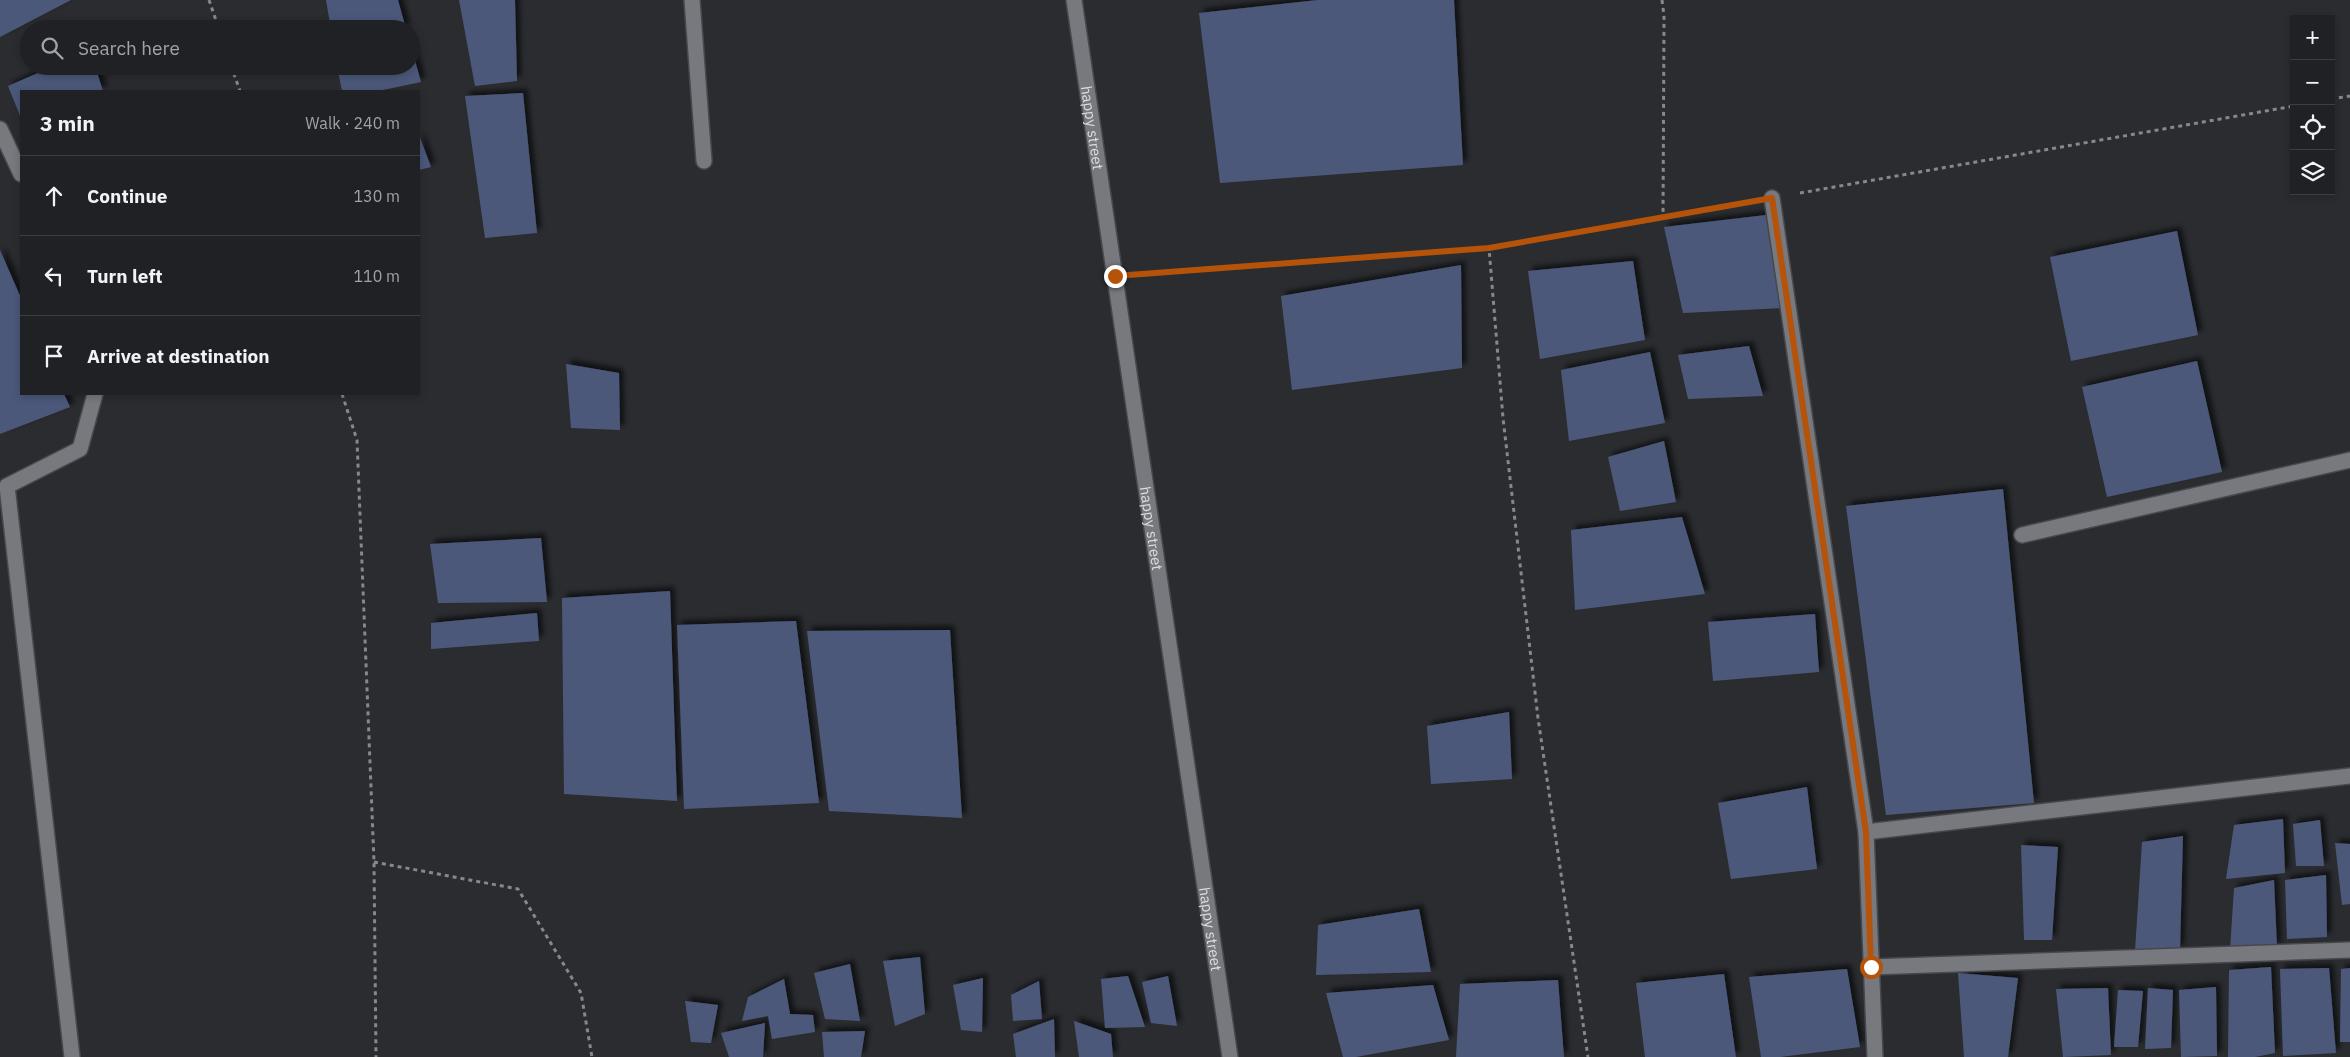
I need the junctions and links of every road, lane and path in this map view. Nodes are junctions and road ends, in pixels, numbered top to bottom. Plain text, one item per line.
1 (209, 0) edge
2 (692, 0) edge
3 (1074, 0) edge
4 (1662, 0) edge
5 (216, 20) edge
6 (234, 75) edge
7 (240, 90) edge
8 (2350, 96) edge
9 (2335, 98) edge
10 (2290, 107) edge
11 (0, 129) edge
12 (704, 161) dead end
13 (20, 172) edge
14 (1772, 198) junction
15 (1663, 218) junction
16 (1489, 248) junction
17 (1115, 276) junction
18 (95, 395) edge
19 (342, 395) edge
20 (2350, 460) edge
21 (2022, 535) dead end
22 (2350, 776) edge
23 (1866, 832) junction
24 (374, 862) junction
25 (2350, 950) edge
26 (1871, 967) junction
27 (72, 1057) edge
28 (376, 1057) edge
29 (592, 1057) edge
30 (1230, 1057) edge
31 (1588, 1057) edge
32 (1875, 1057) edge

1 - 5 path
2 - 12 street
3 - 17 street, happy street
4 - 15 path
6 - 7 path
8 - 9 path
10 - 14 path
11 - 13 street
14 - 15 path
14 - 23 street
15 - 16 path
16 - 17 path
16 - 31 path
17 - 30 street, happy street
18 - 27 street
19 - 24 path
20 - 21 street
22 - 23 street
23 - 26 street
24 - 28 path
24 - 29 path
25 - 26 street
26 - 32 street

